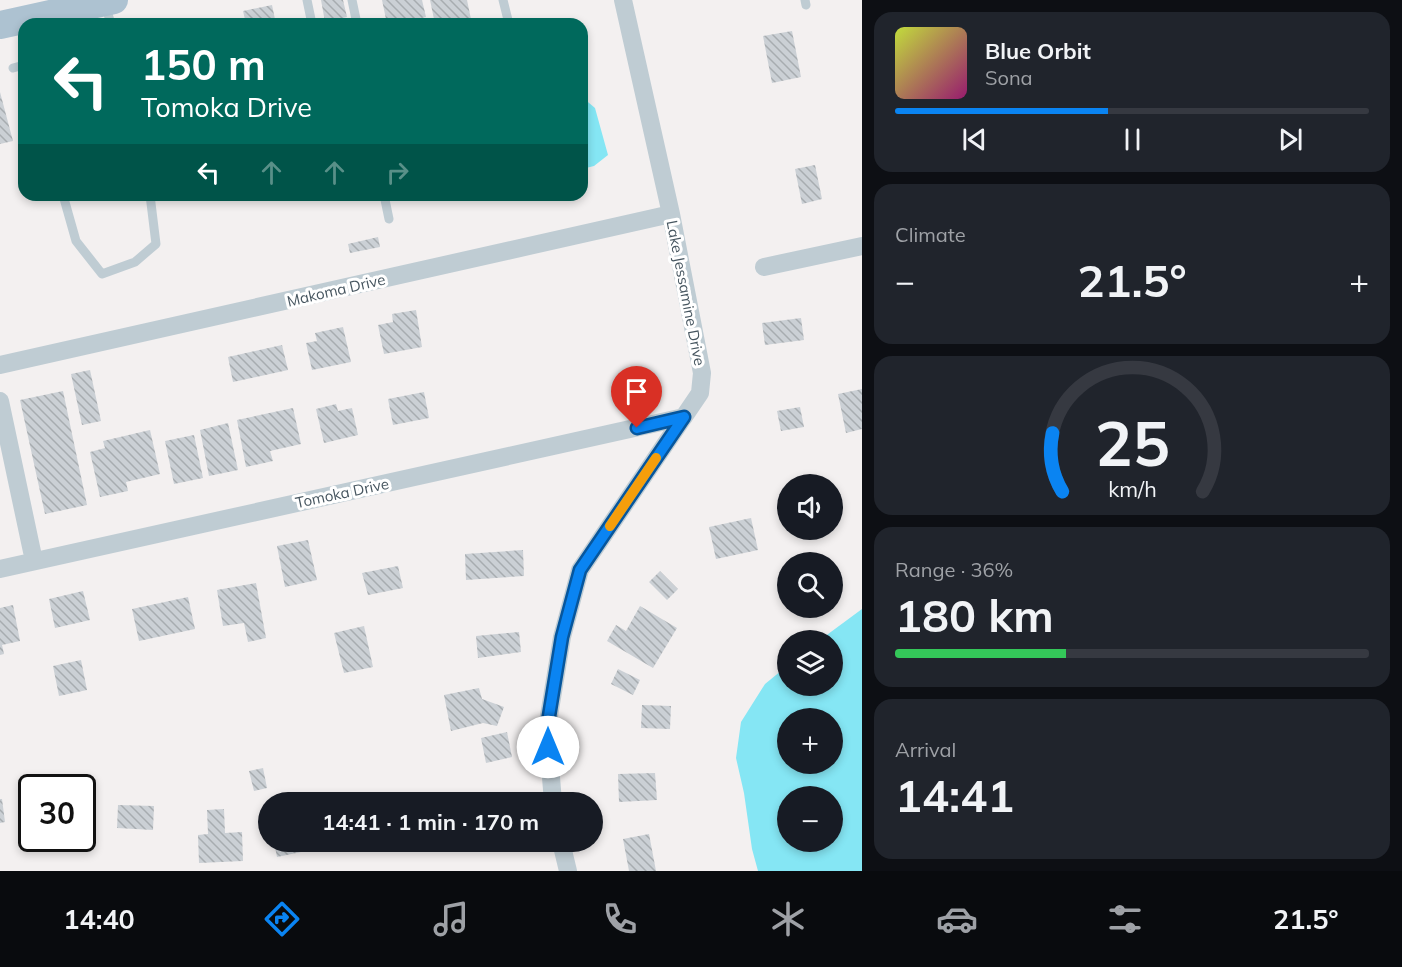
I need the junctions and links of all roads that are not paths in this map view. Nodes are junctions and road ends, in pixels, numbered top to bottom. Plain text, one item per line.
1 (307, 0) edge
2 (352, 0) edge
3 (503, 0) edge
4 (623, 0) edge
5 (110, 9) edge
6 (53, 18) edge
7 (311, 18) edge
8 (356, 18) edge
9 (507, 18) edge
10 (18, 23) edge
11 (0, 25) edge
12 (18, 67) edge
13 (13, 68) dead end
14 (65, 201) edge
15 (151, 201) edge
16 (385, 201) edge
17 (671, 214) junction
18 (389, 219) dead end
19 (862, 246) edge
20 (764, 267) dead end
21 (0, 365) edge
22 (0, 401) edge
23 (684, 417) junction
24 (34, 561) junction
25 (0, 569) edge
26 (552, 792) edge
27 (563, 852) edge
28 (568, 871) edge

1 - 7 lane
2 - 8 lane
3 - 9 lane
4 - 17 street, Lake Jessamine Drive
5 - 6 main road
10 - 11 main road
12 - 13 lane
14 - 15 lane
16 - 18 lane
17 - 21 street, Makoma Drive
17 - 23 street, Lake Jessamine Drive
19 - 20 street
22 - 24 street
23 - 24 street, Tomoka Drive
23 - 26 street, Lake Jessamine Drive
24 - 25 street, Tomoka Drive
27 - 28 street

